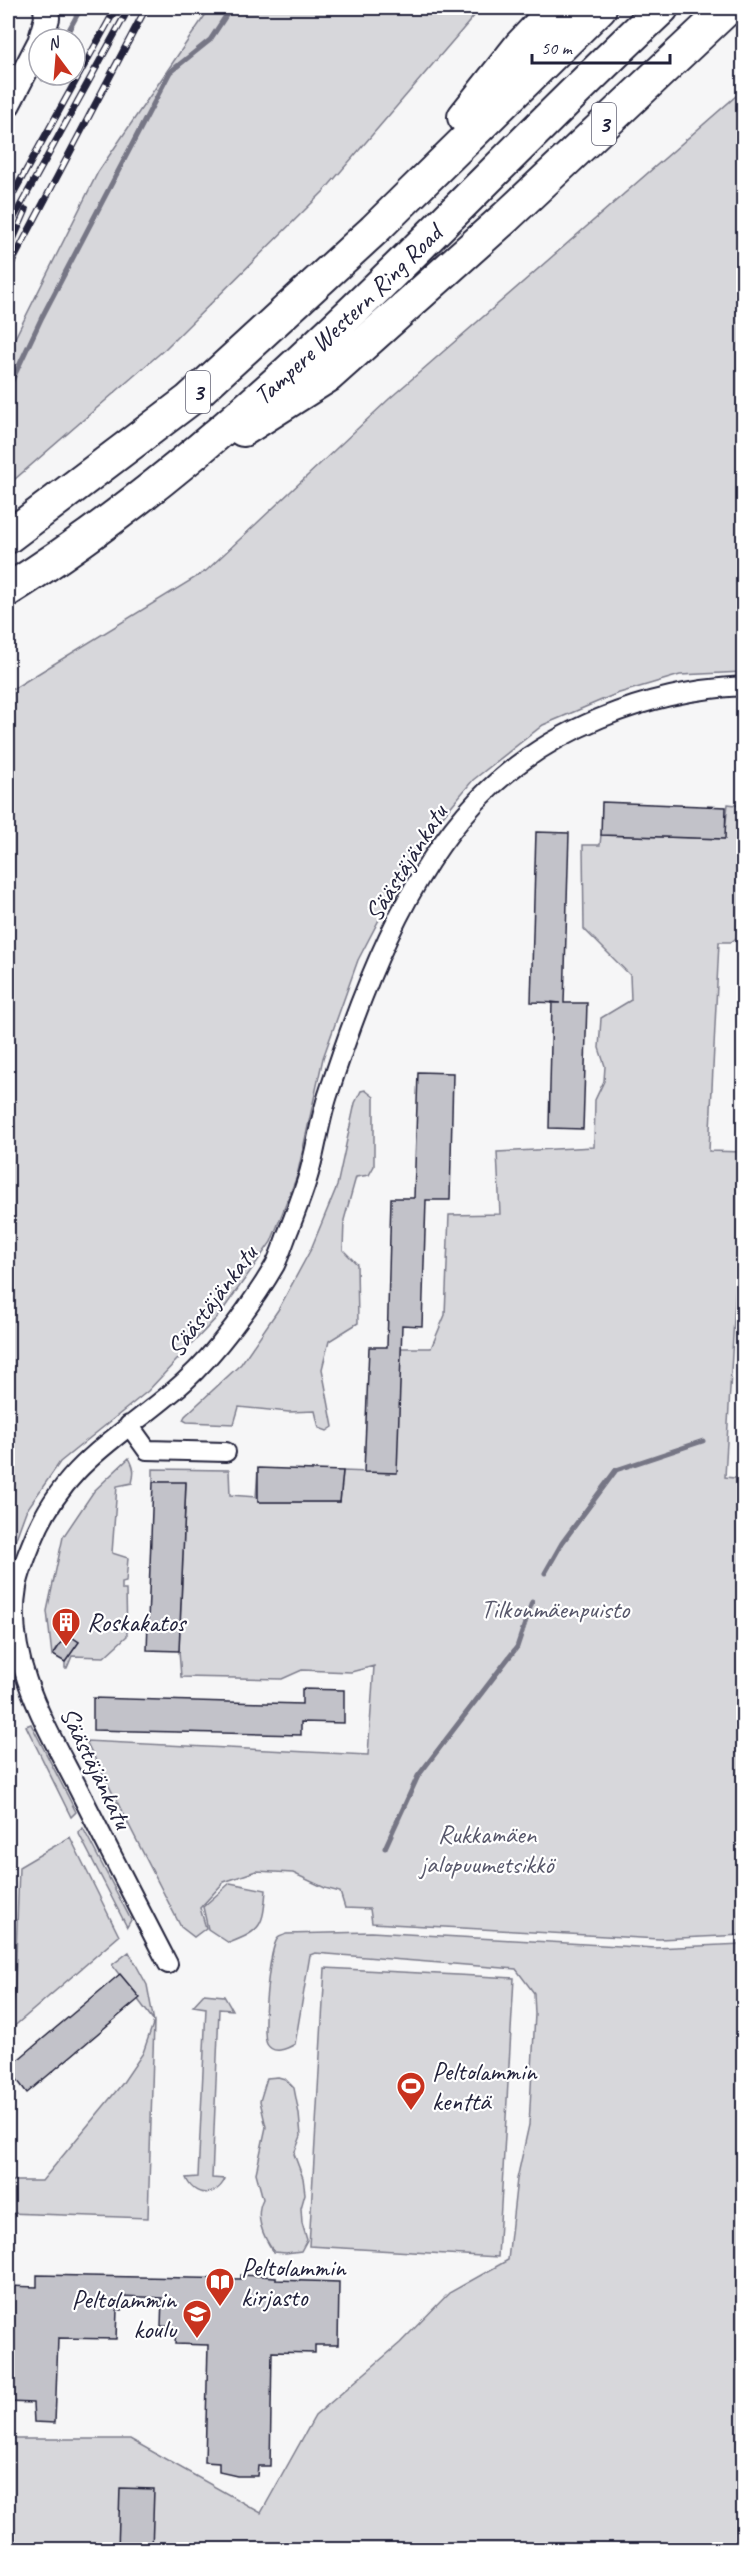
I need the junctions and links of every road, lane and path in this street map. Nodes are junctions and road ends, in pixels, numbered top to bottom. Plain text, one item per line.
1 (46, 8) edge
2 (556, 8) edge
3 (600, 8) edge
4 (662, 8) edge
5 (728, 8) edge
6 (744, 10) edge
7 (43, 27) edge
8 (702, 31) junction
9 (27, 67) edge
10 (8, 104) edge
11 (374, 230) junction
12 (134, 500) junction
13 (8, 537) edge
14 (8, 590) edge
15 (744, 686) edge
16 (129, 1425) junction
17 (226, 1452) dead end
18 (168, 1964) dead end

1 - 7 main road
2 - 11 highway, 3
3 - 11 highway, Tampere Western Ring Road
4 - 12 highway, Tampere Western Ring Road
5 - 8 highway, 3
6 - 8 highway
8 - 12 highway, 3
9 - 10 main road
11 - 13 highway, Tampere Western Ring Road / 3
12 - 14 highway, Tampere Western Ring Road / 3
15 - 16 street, Säästäjänkatu
16 - 17 street
16 - 18 street, Säästäjänkatu

